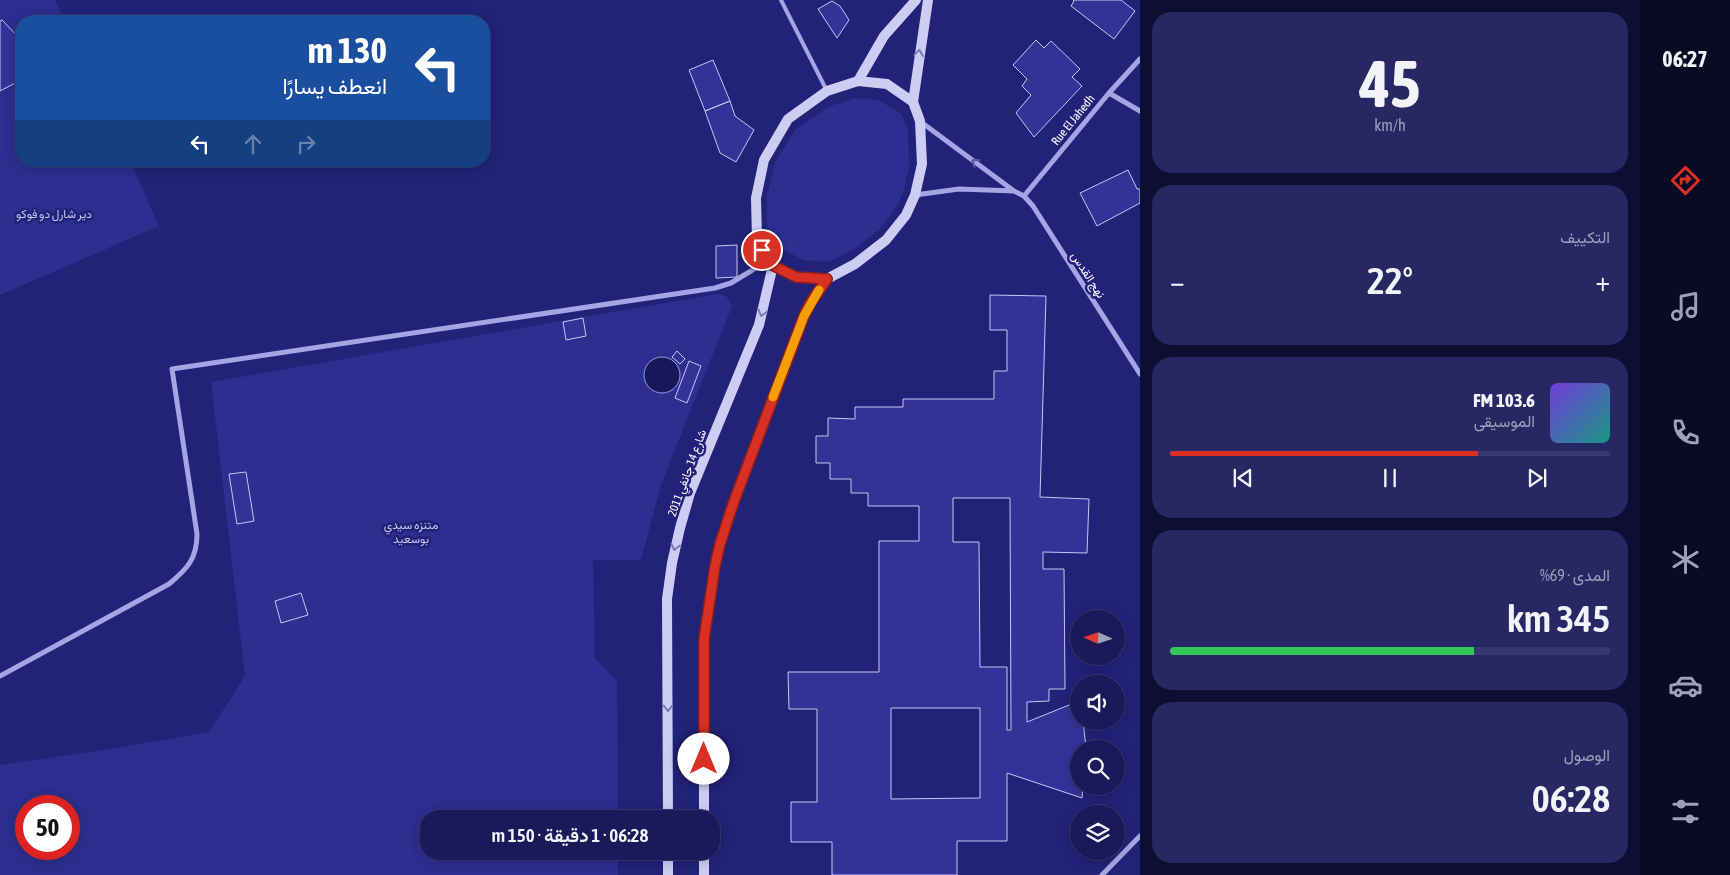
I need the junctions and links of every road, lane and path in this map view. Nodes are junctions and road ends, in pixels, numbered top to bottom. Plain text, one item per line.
1 (781, 0) edge
2 (916, 0) edge
3 (928, 0) edge
4 (1140, 59) edge
5 (858, 81) junction
6 (827, 91) junction
7 (1109, 93) junction
8 (913, 102) junction
9 (1140, 111) edge
10 (920, 121) junction
11 (1014, 191) junction
12 (915, 195) junction
13 (1024, 196) junction
14 (770, 264) junction
15 (827, 279) junction
16 (1140, 374) edge
17 (0, 676) edge
18 (668, 810) edge
19 (704, 810) edge
20 (1140, 836) edge
21 (668, 860) edge
22 (704, 860) edge
23 (668, 875) edge
24 (704, 875) edge
25 (1102, 875) edge

1 - 6 lane
2 - 5 main road
8 -> 3 main road
4 - 7 street, Rue El Jahedh
5 - 6 main road
5 - 8 main road
6 - 14 main road
7 - 9 street
7 - 13 street, Rue El Jahedh
8 - 10 main road
11 -> 10 street
10 - 12 main road
11 - 12 street
11 - 13 street, نهج القدس
12 - 15 main road
13 - 16 street, نهج القدس
14 - 15 main road
14 - 17 street
14 -> 18 main road, شارع 14 جانفي 2011
15 - 19 main road
20 - 25 street
21 - 23 main road
22 - 24 main road

